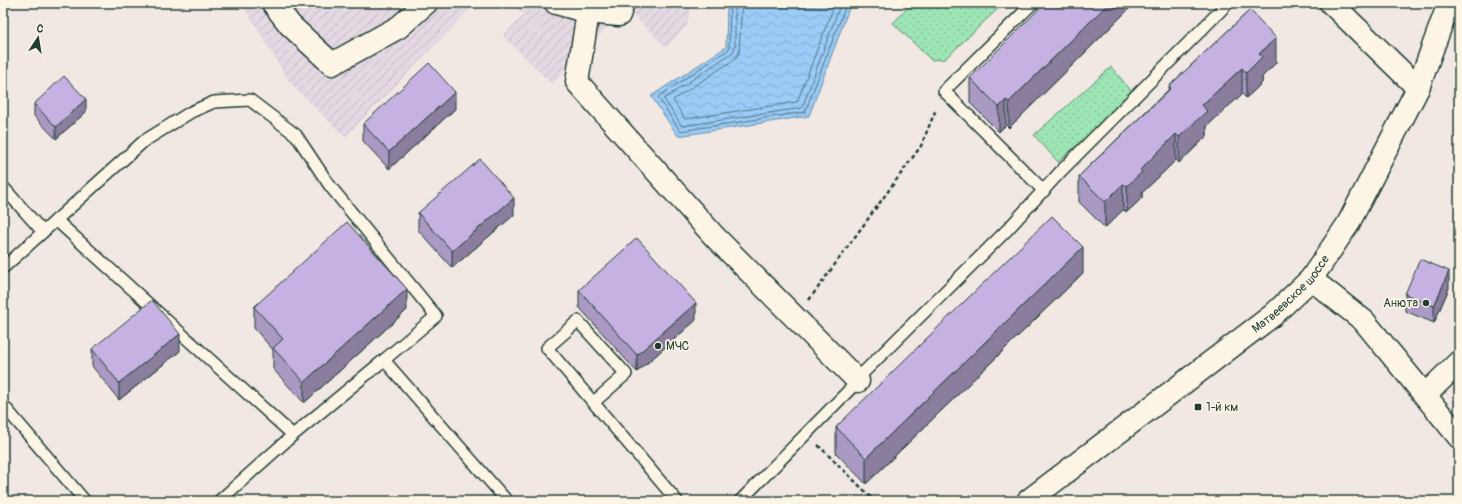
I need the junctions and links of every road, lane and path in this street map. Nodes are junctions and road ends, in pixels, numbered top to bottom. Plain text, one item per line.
1 (273, 3) edge
2 (426, 3) edge
3 (556, 3) edge
4 (623, 3) edge
5 (1033, 3) edge
6 (1228, 3) edge
7 (1331, 3) edge
8 (1449, 3) edge
9 (584, 8) edge
10 (1418, 88) junction
11 (944, 91) junction
12 (3, 187) edge
13 (1044, 191) junction
14 (56, 220) junction
15 (43, 232) junction
16 (3, 268) edge
17 (1310, 279) junction
18 (796, 318) junction
19 (384, 360) junction
20 (1459, 362) edge
21 (858, 381) junction
22 (1425, 395) junction
23 (594, 402) junction
24 (3, 405) edge
25 (806, 434) junction
26 (293, 435) junction
27 (1459, 437) edge
28 (85, 501) edge
29 (219, 501) edge
30 (508, 501) edge
31 (677, 501) edge
32 (740, 501) edge
33 (875, 501) edge
34 (1028, 501) edge

1 - 2 street
3 - 9 street
4 - 9 street
5 - 11 lane
6 - 13 lane
7 - 10 street
8 - 10 street, Матвеевское шоссе
9 - 18 street
10 - 17 street, Матвеевское шоссе
11 - 13 lane
11 - 18 path
12 - 15 lane
13 - 21 lane
14 - 15 lane
14 - 19 lane
14 - 26 lane
15 - 16 lane
17 - 22 street
17 - 34 street, Матвеевское шоссе
18 - 21 street
19 - 26 lane
19 - 30 lane
20 - 22 street
21 - 25 lane
22 - 27 street
23 - 23 lane
23 - 31 lane
24 - 28 lane
25 - 32 lane
25 - 33 path
26 - 29 lane

